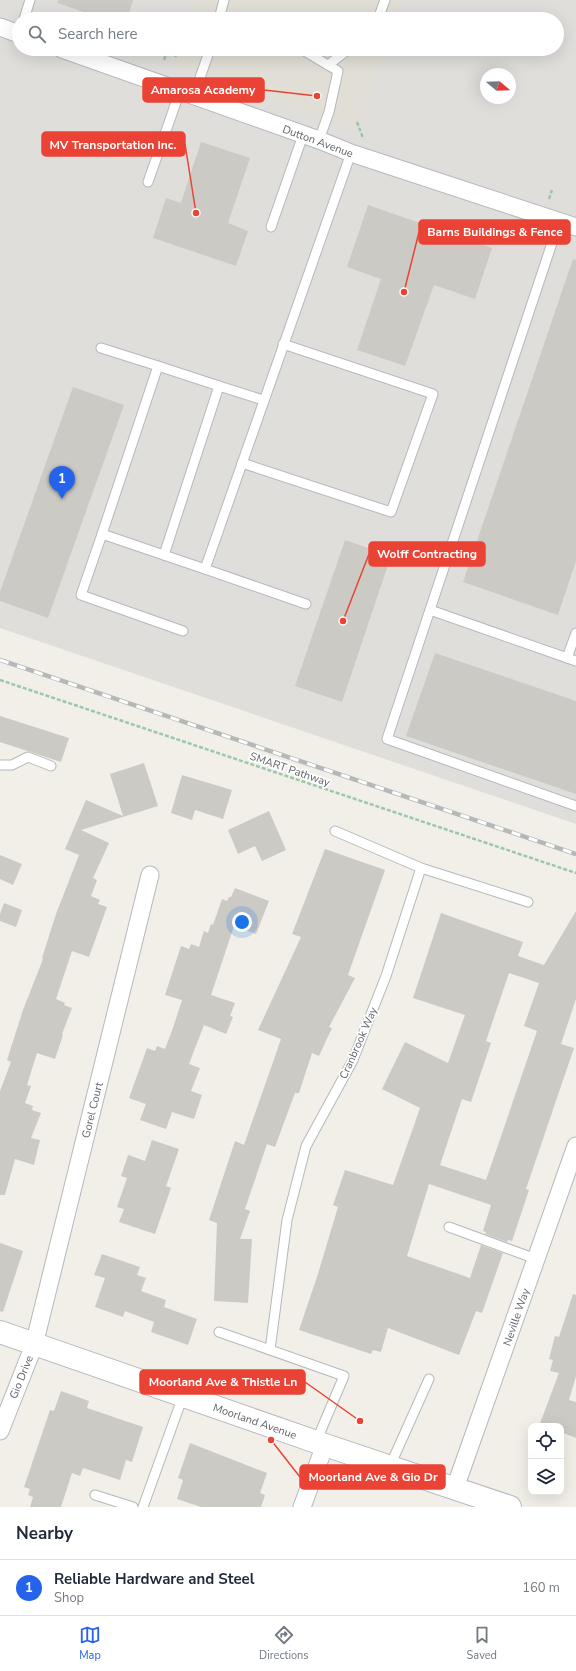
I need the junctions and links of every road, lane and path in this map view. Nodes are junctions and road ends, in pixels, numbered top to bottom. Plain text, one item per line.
1 (30, 0) edge
2 (224, 0) edge
3 (385, 0) edge
4 (26, 12) edge
5 (221, 12) edge
6 (381, 12) edge
7 (0, 27) edge
8 (12, 31) edge
9 (82, 56) edge
10 (165, 56) edge
11 (176, 56) edge
12 (206, 56) edge
13 (313, 56) edge
14 (340, 56) edge
15 (175, 59) dead end
16 (164, 60) dead end
17 (328, 65) junction
18 (187, 93) junction
19 (303, 135) junction
20 (319, 140) junction
21 (350, 153) junction
22 (148, 182) dead end
23 (559, 222) junction
24 (271, 226) dead end
25 (576, 228) edge
26 (283, 344) junction
27 (101, 348) dead end
28 (158, 366) junction
29 (219, 386) junction
30 (263, 400) junction
31 (242, 463) junction
32 (102, 534) junction
33 (164, 555) junction
34 (205, 569) junction
35 (306, 604) dead end
36 (430, 610) junction
37 (183, 631) dead end
38 (576, 633) edge
39 (572, 660) edge
40 (0, 680) edge
41 (0, 765) edge
42 (51, 766) dead end
43 (576, 806) edge
44 (336, 831) dead end
45 (420, 868) junction
46 (576, 873) edge
47 (150, 875) dead end
48 (528, 902) dead end
49 (576, 1146) edge
50 (449, 1227) dead end
51 (536, 1259) junction
52 (0, 1332) edge
53 (219, 1332) dead end
54 (34, 1345) junction
55 (270, 1350) junction
56 (429, 1379) dead end
57 (183, 1396) junction
58 (0, 1431) edge
59 (321, 1443) junction
60 (390, 1466) junction
61 (455, 1488) junction
62 (95, 1495) dead end
63 (498, 1505) edge
64 (132, 1507) edge
65 (143, 1507) edge
66 (302, 1507) edge

1 - 4 lane
2 - 5 lane
3 - 6 lane
7 - 8 street
9 - 18 street, Dutton Avenue
10 - 16 path
11 - 15 path
12 - 18 lane
13 - 17 lane
14 - 17 lane
17 - 20 lane
18 - 19 street, Dutton Avenue
18 - 22 lane
19 - 20 street, Dutton Avenue
19 - 24 lane
20 - 21 street, Dutton Avenue
21 - 23 street, Dutton Avenue
21 - 26 lane
23 - 25 street, Dutton Avenue
23 - 36 lane
26 - 30 lane
26 - 31 lane
27 - 28 lane
28 - 29 lane
28 - 32 lane
29 - 30 lane
29 - 33 lane
30 - 31 lane
31 - 34 lane
32 - 33 lane
32 - 37 lane
33 - 34 lane
34 - 35 lane
36 - 39 lane
36 - 43 lane
38 - 39 lane
40 - 46 path, SMART Pathway
41 - 42 lane
44 - 45 lane
45 - 48 lane
45 - 55 lane, Cranbrook Way
47 - 54 street, Gorel Court
49 - 51 street, Neville Way
50 - 51 lane
51 - 61 street, Neville Way
52 - 54 street, Moorland Avenue
53 - 55 lane
54 - 57 street, Moorland Avenue
54 - 58 street, Gio Drive
55 - 59 lane
56 - 60 lane
57 - 59 street, Moorland Avenue
57 - 65 lane
59 - 60 street, Moorland Avenue
59 - 66 street
60 - 61 street, Moorland Avenue
61 - 63 street, Moorland Avenue
62 - 64 lane

